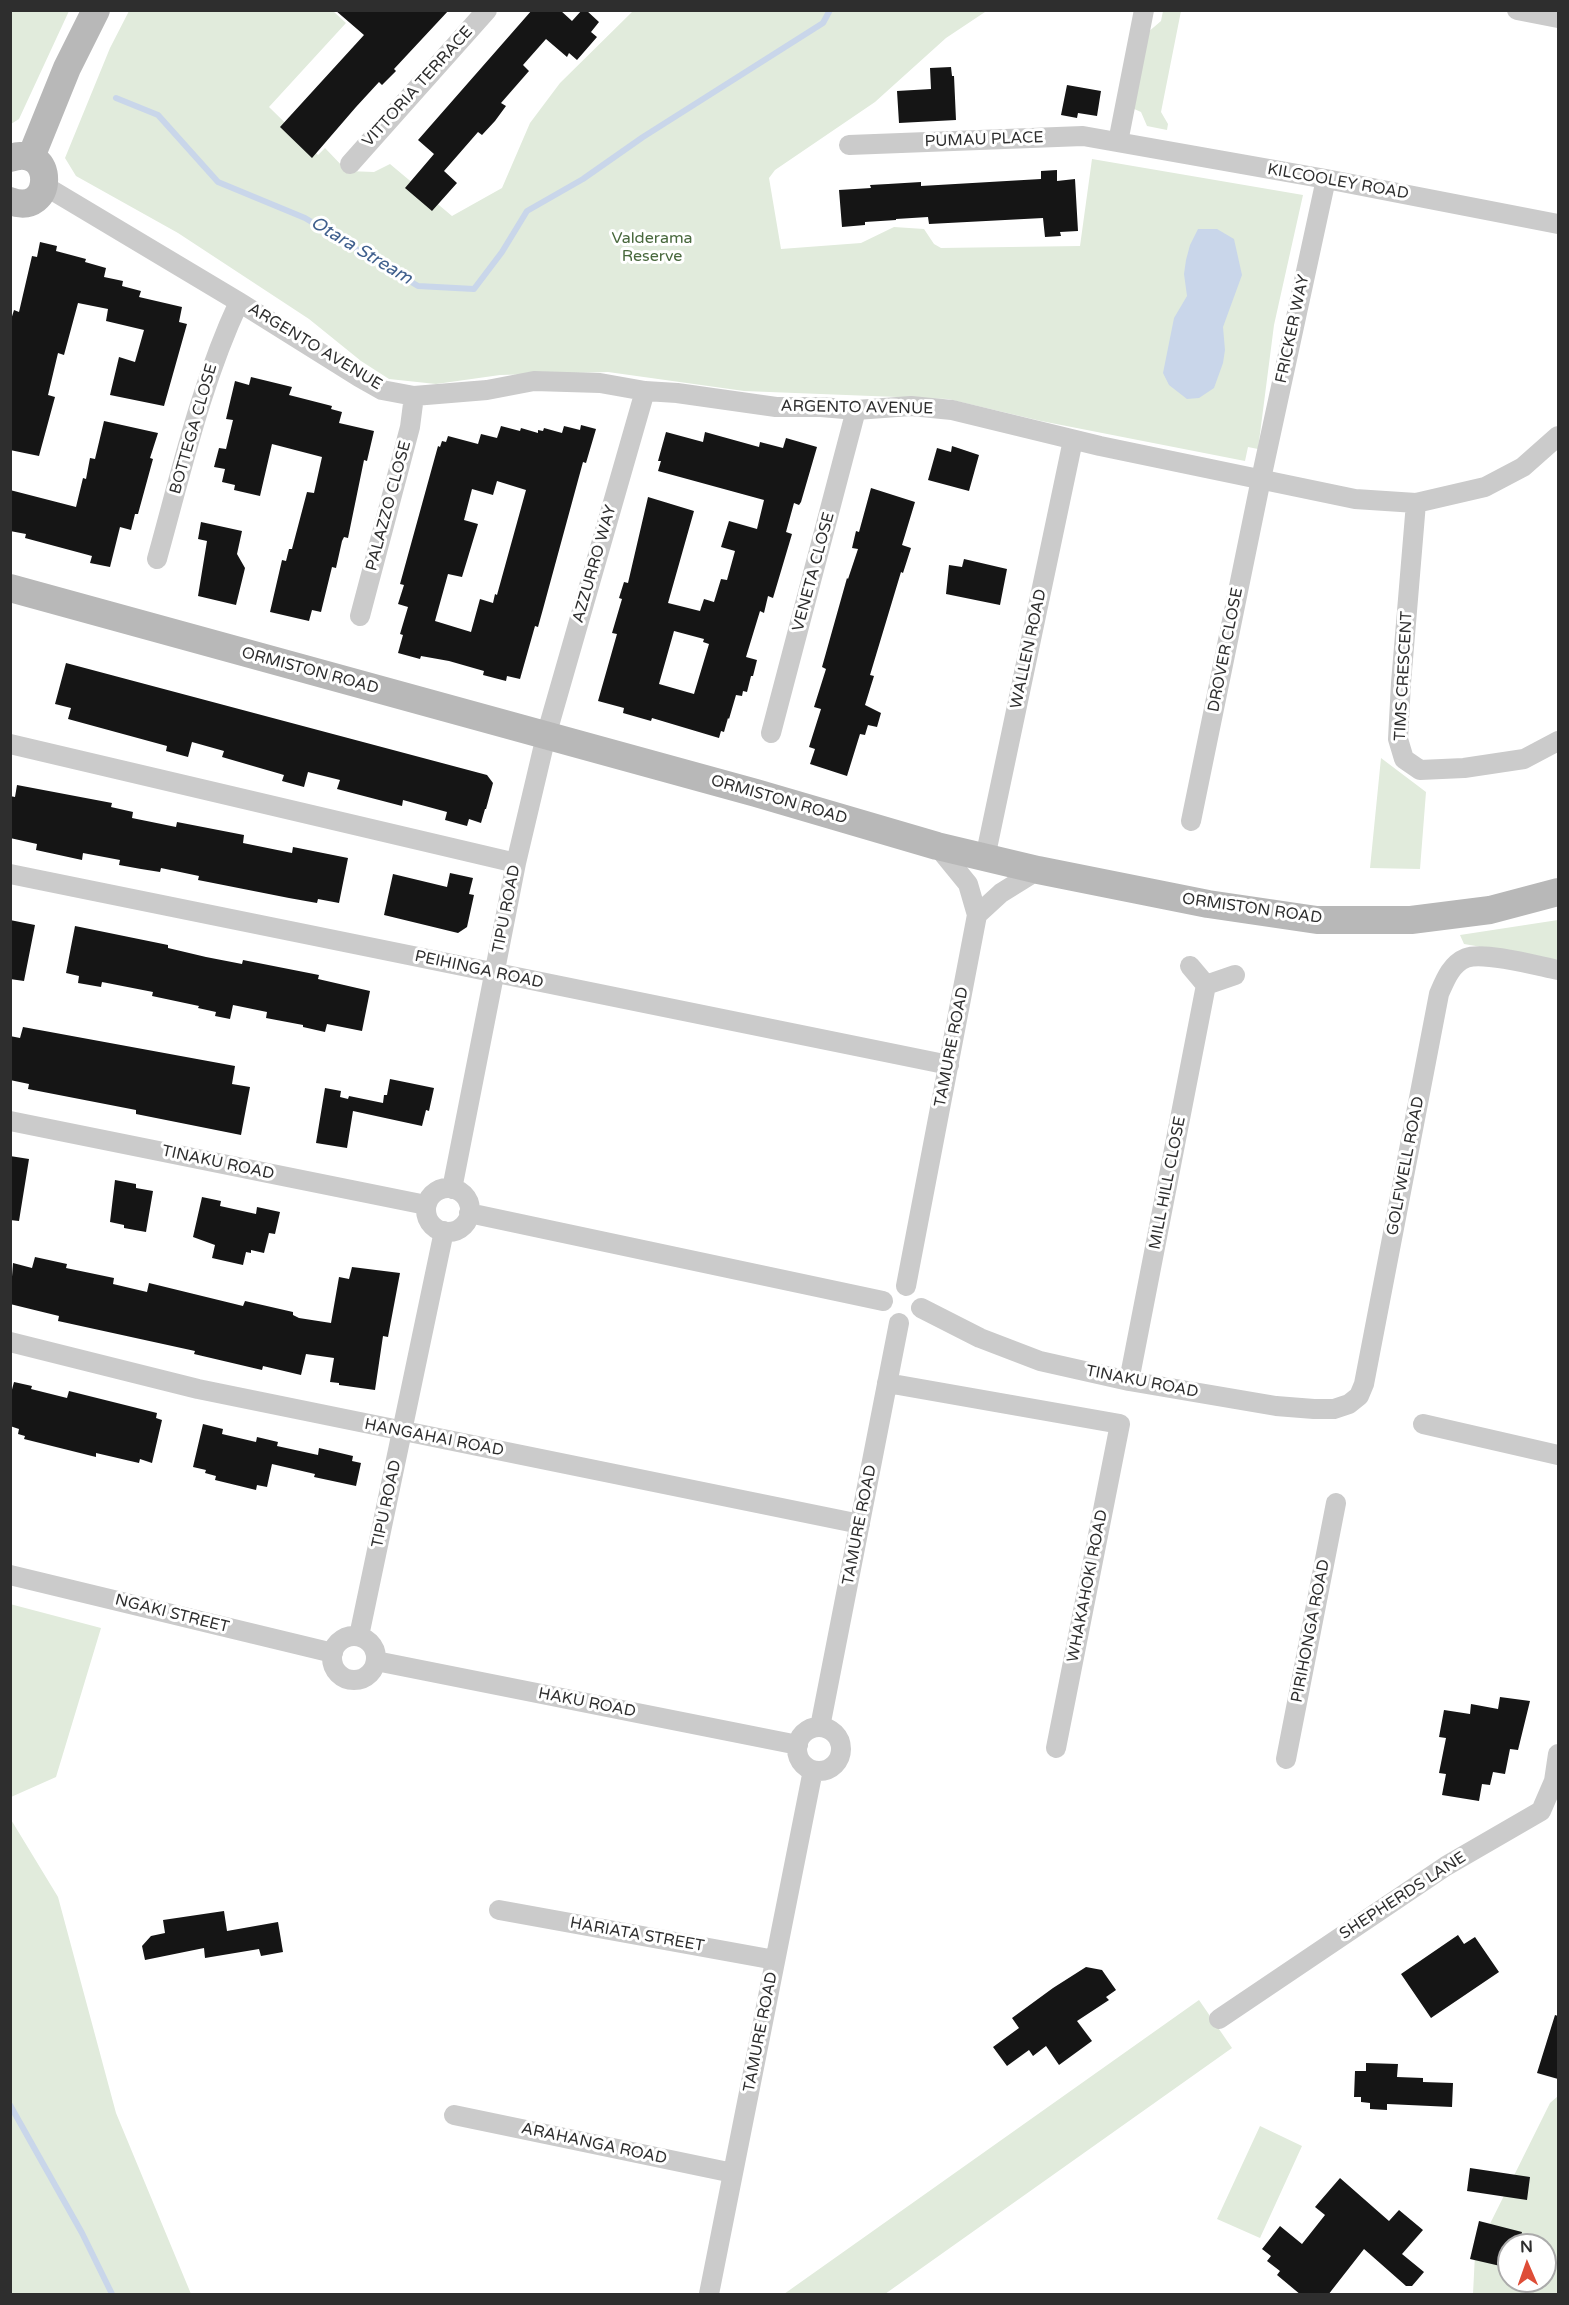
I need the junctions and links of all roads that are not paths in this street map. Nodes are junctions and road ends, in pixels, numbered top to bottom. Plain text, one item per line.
1 (96, 10) edge
2 (487, 10) edge
3 (1144, 10) edge
4 (1517, 10) edge
5 (1558, 18) edge
6 (1118, 142) junction
7 (849, 145) dead end
8 (21, 157) edge
9 (350, 164) dead end
10 (1326, 179) junction
11 (45, 186) junction
12 (11, 204) edge
13 (1558, 224) edge
14 (239, 302) junction
15 (645, 392) junction
16 (414, 396) junction
17 (856, 410) junction
18 (1558, 436) edge
19 (1074, 440) junction
20 (1261, 479) junction
21 (1416, 503) junction
22 (157, 559) dead end
23 (10, 588) edge
24 (360, 616) dead end
25 (771, 733) dead end
26 (546, 736) junction
27 (1558, 741) edge
28 (10, 744) edge
29 (1191, 821) dead end
30 (937, 846) junction
31 (985, 858) junction
32 (516, 863) junction
33 (1038, 870) junction
34 (10, 874) edge
35 (1558, 892) edge
36 (977, 915) junction
37 (1190, 966) dead end
38 (1558, 970) edge
39 (495, 974) junction
40 (1235, 975) dead end
41 (1206, 985) junction
42 (949, 1065) junction
43 (10, 1121) edge
44 (452, 1189) junction
45 (426, 1206) junction
46 (469, 1214) junction
47 (444, 1231) junction
48 (906, 1286) junction
49 (883, 1301) junction
50 (921, 1308) junction
51 (899, 1323) junction
52 (10, 1342) edge
53 (1130, 1381) junction
54 (887, 1383) junction
55 (1364, 1384) joint
56 (1423, 1424) dead end
57 (402, 1432) junction
58 (1558, 1455) edge
59 (1336, 1503) dead end
60 (860, 1524) junction
61 (10, 1575) edge
62 (359, 1636) junction
63 (333, 1653) junction
64 (376, 1661) junction
65 (820, 1727) junction
66 (798, 1744) junction
67 (1056, 1748) dead end
68 (1558, 1754) edge
69 (1286, 1759) dead end
70 (813, 1770) junction
71 (499, 1910) dead end
72 (775, 1960) junction
73 (1218, 2019) dead end
74 (454, 2115) dead end
75 (733, 2173) junction
76 (709, 2295) edge

1 - 8 main road
2 - 9 street, VITTORIA TERRACE
3 - 6 street
4 - 5 street
6 - 7 street, PUMAU PLACE
6 - 10 street, KILCOOLEY ROAD
8 - 11 main road
10 - 13 street, KILCOOLEY ROAD
10 - 20 street, FRICKER WAY
11 - 12 main road
11 - 14 street, ARGENTO AVENUE
14 - 16 street, ARGENTO AVENUE
14 - 22 street, BOTTEGA CLOSE
15 - 16 street, ARGENTO AVENUE
15 - 17 street, ARGENTO AVENUE
15 - 26 street, AZZURRO WAY
16 - 24 street, PALAZZO CLOSE
17 - 19 street, ARGENTO AVENUE
17 - 25 street, VENETA CLOSE
18 - 21 street, ARGENTO AVENUE
19 - 20 street, ARGENTO AVENUE
19 - 31 street, WALLEN ROAD
20 - 21 street, ARGENTO AVENUE
20 - 29 street, DROVER CLOSE
21 - 27 street, TIMS CRESCENT
23 - 26 main road, ORMISTON ROAD
26 - 30 main road, ORMISTON ROAD
26 - 32 street, TIPU ROAD
28 - 32 street
30 - 31 main road, ORMISTON ROAD
30 - 36 street, TAMURE ROAD
31 - 33 main road, ORMISTON ROAD
32 - 39 street, TIPU ROAD
33 - 35 main road, ORMISTON ROAD
33 - 36 street
34 - 39 street, PEIHINGA ROAD
36 - 42 street, TAMURE ROAD
37 - 41 street
38 - 55 street, GOLFWELL ROAD
39 - 42 street, PEIHINGA ROAD
39 - 44 street, TIPU ROAD
40 - 41 street
41 - 53 street, MILL HILL CLOSE
42 - 48 street, TAMURE ROAD
43 - 45 street, TINAKU ROAD
44 - 45 street
44 - 46 street
45 - 47 street
46 - 47 street
46 - 49 street
47 - 57 street, TIPU ROAD
48 - 49 street
48 - 50 street
49 - 51 street
50 - 51 street
50 - 53 street, TINAKU ROAD
51 - 54 street, TAMURE ROAD
52 - 57 street, HANGAHAI ROAD
53 - 55 street, TINAKU ROAD
54 - 60 street, TAMURE ROAD
54 - 67 street, WHAKAHOKI ROAD
56 - 58 street
57 - 60 street, HANGAHAI ROAD
57 - 62 street, TIPU ROAD
59 - 69 street, PIRIHONGA ROAD
60 - 65 street, TAMURE ROAD
61 - 63 street, NGAKI STREET
62 - 63 street
62 - 64 street
63 - 64 street
64 - 66 street, HAKU ROAD
65 - 66 street
65 - 70 street
66 - 70 street
68 - 73 street, SHEPHERDS LANE
70 - 72 street, TAMURE ROAD
71 - 72 street, HARIATA STREET
72 - 75 street, TAMURE ROAD
74 - 75 street, ARAHANGA ROAD
75 - 76 street, TAMURE ROAD

